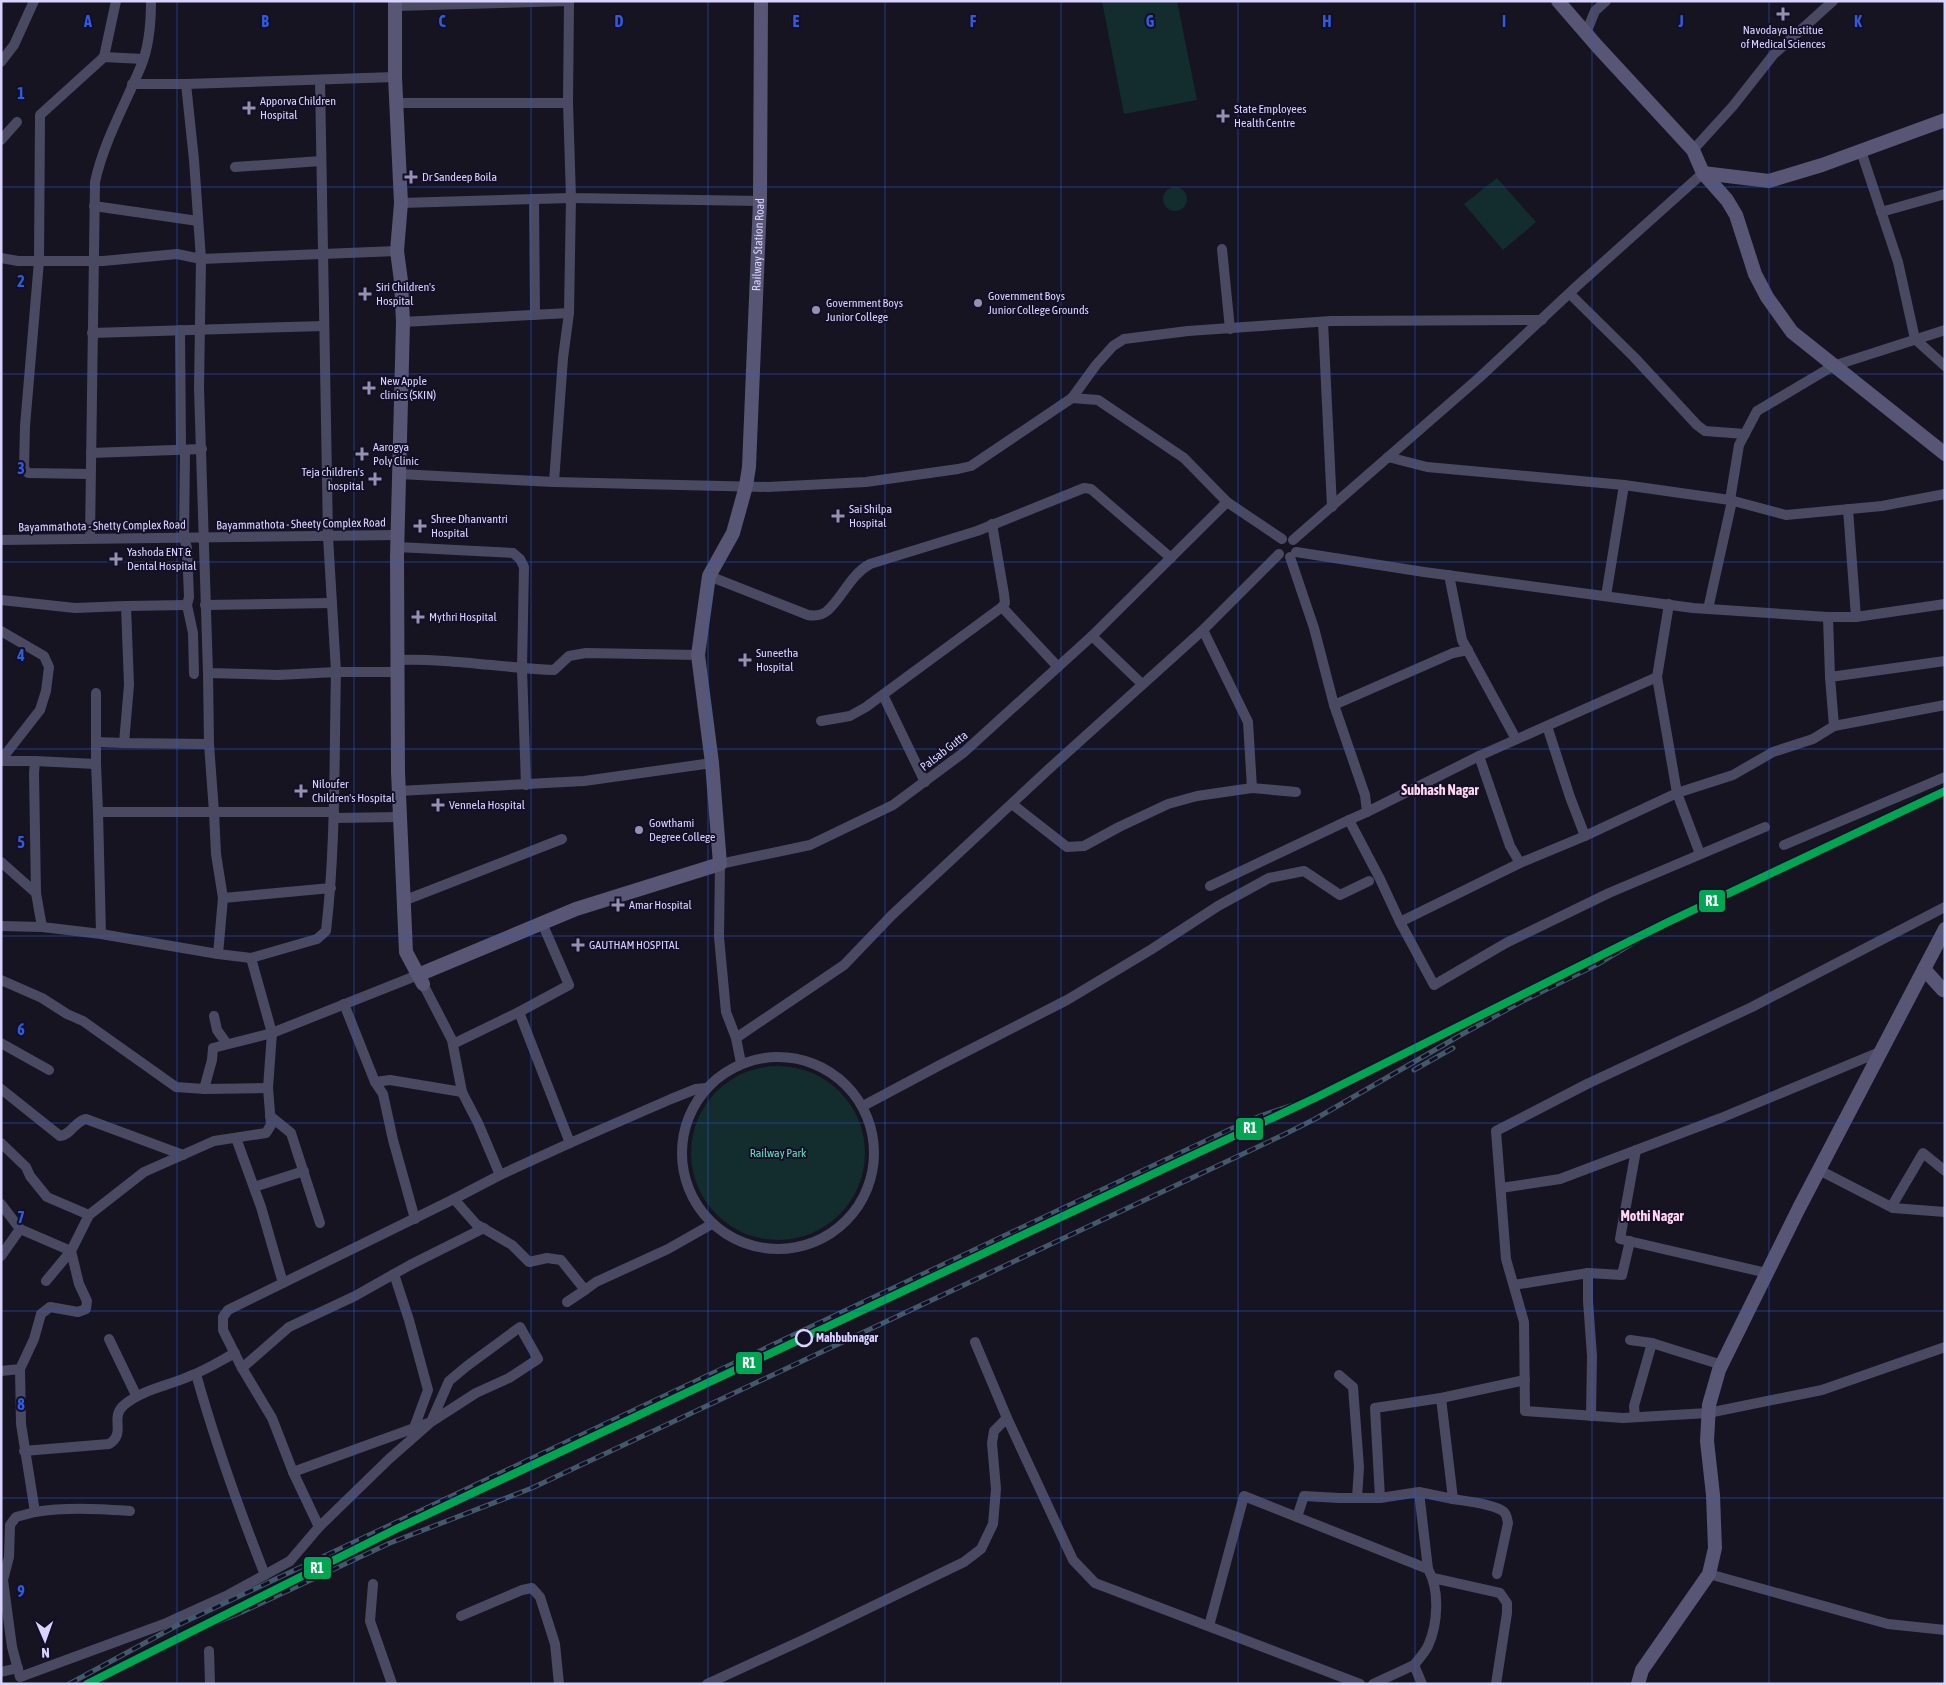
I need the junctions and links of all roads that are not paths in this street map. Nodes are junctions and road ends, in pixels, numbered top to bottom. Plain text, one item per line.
1 (34, 1) edge
2 (116, 1) edge
3 (151, 1) edge
4 (569, 1) edge
5 (761, 1) edge
6 (1558, 1) edge
7 (1606, 1) edge
8 (1833, 1) edge
9 (395, 3) edge
10 (1586, 33) junction
11 (104, 57) junction
12 (143, 59) junction
13 (1, 62) edge
14 (395, 77) junction
15 (320, 80) junction
16 (132, 84) junction
17 (186, 84) junction
18 (396, 103) junction
19 (568, 103) junction
20 (1945, 120) edge
21 (17, 122) dead end
22 (1, 140) edge
23 (1693, 150) junction
24 (1861, 151) junction
25 (321, 162) junction
26 (235, 167) dead end
27 (1703, 173) junction
28 (1945, 194) edge
29 (571, 198) junction
30 (534, 199) junction
31 (760, 201) junction
32 (401, 203) junction
33 (94, 206) junction
34 (1881, 212) junction
35 (198, 220) junction
36 (1222, 249) dead end
37 (397, 251) junction
38 (322, 254) junction
39 (1, 258) edge
40 (201, 259) junction
41 (39, 261) junction
42 (93, 261) junction
43 (1570, 294) junction
44 (569, 313) junction
45 (535, 315) junction
46 (1542, 320) junction
47 (403, 322) junction
48 (1323, 322) junction
49 (324, 326) junction
50 (200, 329) junction
51 (1230, 329) junction
52 (180, 330) junction
53 (1945, 330) edge
54 (92, 333) junction
55 (1915, 339) junction
56 (1833, 366) junction
57 (1945, 366) edge
58 (1072, 398) junction
59 (1745, 434) junction
60 (202, 449) junction
61 (183, 450) junction
62 (90, 453) junction
63 (1945, 454) edge
64 (1388, 457) junction
65 (90, 474) junction
66 (399, 474) junction
67 (554, 482) junction
68 (1624, 485) junction
69 (746, 486) junction
70 (1945, 494) edge
71 (1731, 500) junction
72 (1227, 502) junction
73 (1332, 507) junction
74 (1848, 509) junction
75 (992, 524) junction
76 (328, 536) junction
77 (184, 537) junction
78 (204, 537) junction
79 (90, 538) junction
80 (1, 540) edge
81 (1288, 540) junction
82 (398, 541) junction
83 (1279, 554) junction
84 (1293, 555) junction
85 (1170, 558) junction
86 (1449, 575) junction
87 (709, 576) junction
88 (1606, 596) junction
89 (1, 600) edge
90 (332, 604) junction
91 (1669, 604) junction
92 (1945, 604) edge
93 (187, 605) junction
94 (205, 605) junction
95 (126, 606) junction
96 (1002, 608) junction
97 (1708, 609) junction
98 (1828, 617) junction
99 (1856, 617) junction
100 (1202, 630) junction
101 (1, 631) edge
102 (1092, 636) junction
103 (1468, 650) junction
104 (698, 655) junction
105 (1945, 661) edge
106 (398, 666) junction
107 (1058, 667) junction
108 (522, 669) junction
109 (336, 672) junction
110 (208, 673) junction
111 (194, 674) dead end
112 (1657, 677) junction
113 (1830, 677) junction
114 (1142, 684) junction
115 (96, 693) dead end
116 (883, 695) junction
117 (1334, 705) junction
118 (1945, 706) edge
119 (821, 721) dead end
120 (1547, 726) junction
121 (1834, 726) junction
122 (1516, 740) junction
123 (96, 742) junction
124 (124, 743) junction
125 (209, 744) junction
126 (1479, 756) junction
127 (1, 761) edge
128 (35, 761) junction
129 (712, 763) junction
130 (96, 764) junction
131 (1945, 778) edge
132 (925, 782) junction
133 (526, 785) junction
134 (1252, 788) junction
135 (399, 791) junction
136 (1296, 792) dead end
137 (1676, 793) junction
138 (1012, 804) junction
139 (98, 812) junction
140 (214, 812) junction
141 (1367, 812) junction
142 (334, 815) junction
143 (400, 816) junction
144 (1349, 820) junction
145 (1764, 828) dead end
146 (1585, 836) junction
147 (562, 839) dead end
148 (1784, 845) dead end
149 (1700, 854) junction
150 (1, 862) edge
151 (1520, 863) junction
152 (720, 864) junction
153 (1369, 881) dead end
154 (1210, 886) dead end
155 (331, 888) junction
156 (36, 893) junction
157 (223, 898) junction
158 (403, 901) junction
159 (1945, 907) edge
160 (1400, 922) junction
161 (542, 923) junction
162 (42, 927) junction
163 (2, 928) edge
164 (1945, 929) edge
165 (101, 934) junction
166 (218, 954) junction
167 (251, 958) junction
168 (1924, 969) junction
169 (1, 980) edge
170 (421, 980) junction
171 (1944, 991) edge
172 (344, 1004) junction
173 (519, 1012) junction
174 (214, 1016) dead end
175 (272, 1032) junction
176 (736, 1038) junction
177 (1, 1043) edge
178 (227, 1044) junction
179 (453, 1044) junction
180 (1882, 1051) junction
181 (742, 1063) junction
182 (49, 1070) dead end
183 (375, 1082) junction
184 (268, 1088) junction
185 (706, 1088) junction
186 (1, 1089) edge
187 (204, 1089) junction
188 (462, 1092) junction
189 (863, 1106) junction
190 (270, 1116) junction
191 (236, 1138) junction
192 (1, 1143) edge
193 (570, 1143) junction
194 (1636, 1150) junction
195 (183, 1155) junction
196 (1820, 1170) junction
197 (304, 1171) junction
198 (1945, 1171) edge
199 (500, 1175) junction
200 (254, 1187) junction
201 (1501, 1188) junction
202 (454, 1199) junction
203 (1, 1204) edge
204 (1893, 1208) junction
205 (1945, 1212) edge
206 (89, 1215) junction
207 (415, 1219) junction
208 (320, 1223) dead end
209 (712, 1224) junction
210 (484, 1228) junction
211 (20, 1229) junction
212 (1630, 1241) junction
213 (71, 1251) junction
214 (1, 1256) edge
215 (1588, 1273) junction
216 (1767, 1273) junction
217 (394, 1274) junction
218 (46, 1281) dead end
219 (283, 1282) junction
220 (1514, 1285) junction
221 (586, 1290) junction
222 (568, 1302) dead end
223 (109, 1339) dead end
224 (1630, 1340) dead end
225 (974, 1342) dead end
226 (1652, 1342) junction
227 (1945, 1347) edge
228 (235, 1353) junction
229 (1722, 1364) junction
230 (242, 1368) junction
231 (20, 1369) junction
232 (1, 1371) edge
233 (196, 1374) junction
234 (1339, 1375) dead end
235 (1525, 1380) junction
236 (136, 1395) junction
237 (1441, 1398) junction
238 (1708, 1413) junction
239 (1591, 1416) junction
240 (1635, 1417) junction
241 (1006, 1418) junction
242 (431, 1422) junction
243 (414, 1428) junction
244 (24, 1451) junction
245 (293, 1472) junction
246 (1419, 1492) junction
247 (1357, 1498) junction
248 (1380, 1498) junction
249 (1453, 1499) junction
250 (130, 1511) dead end
251 (35, 1512) junction
252 (1297, 1517) junction
253 (319, 1527) junction
254 (1430, 1574) junction
255 (1497, 1574) dead end
256 (1709, 1574) junction
257 (265, 1575) junction
258 (373, 1584) dead end
259 (461, 1616) dead end
260 (1209, 1626) junction
261 (1945, 1630) edge
262 (209, 1651) dead end
263 (1414, 1665) junction
264 (18, 1668) junction
265 (1, 1672) edge
266 (210, 1684) edge
267 (392, 1684) edge
268 (559, 1684) edge
269 (707, 1684) edge
270 (1360, 1684) edge
271 (1373, 1684) edge
272 (1422, 1684) edge
273 (1496, 1684) edge
274 (1638, 1684) edge

1 - 13 street
2 - 11 street
3 - 12 street
4 - 9 street
4 - 19 street
5 - 31 street, Railway Station Road
6 - 10 street
7 - 10 street
8 - 23 street
9 - 14 street
10 - 23 street
11 - 12 street
11 - 41 street
12 - 16 street
14 - 15 street
14 - 18 street
15 - 17 street
15 - 25 street
16 - 17 street
16 - 33 street
17 - 35 street
18 - 19 street
18 - 32 street
19 - 29 street
20 - 24 street
21 - 22 street
23 - 27 street
24 - 27 street
24 - 34 street
25 - 26 street
25 - 38 street
27 - 43 street
27 - 56 street
28 - 34 street
29 - 30 street
29 - 31 street
29 - 44 street
30 - 32 street
30 - 45 street
31 - 69 street, Railway Station Road
32 - 37 street
33 - 35 street
33 - 42 street
34 - 55 street
35 - 40 street
36 - 51 street
37 - 38 street
37 - 47 street
38 - 40 street
38 - 49 street
39 - 41 street
40 - 42 street
40 - 50 street
41 - 42 street
41 - 65 street
42 - 54 street
43 - 46 street
43 - 59 street
44 - 45 street
44 - 67 street
45 - 47 street
46 - 48 street
46 - 64 street
47 - 66 street
48 - 51 street
48 - 73 street
49 - 50 street
49 - 76 street
50 - 52 street
50 - 60 street
51 - 58 street
52 - 54 street
52 - 61 street
53 - 55 street
54 - 62 street
55 - 56 street
55 - 57 street
56 - 59 street
56 - 63 street
58 - 69 street
58 - 72 street
59 - 71 street
60 - 61 street
60 - 78 street
61 - 62 street
61 - 77 street
62 - 65 street
64 - 68 street
64 - 73 street
65 - 79 street
66 - 67 street
66 - 82 street
67 - 69 street
68 - 71 street
68 - 88 street
69 - 87 street, Railway Station Road
70 - 74 street
71 - 74 street
71 - 97 street
72 - 81 street
72 - 85 street, Palsab Gutta
73 - 81 street
74 - 99 street
75 - 85 street
75 - 87 street
75 - 96 street
76 - 78 street, Bayammathota - Sheety Complex Road
76 - 82 street, Bayammathota - Sheety Complex Road
76 - 90 street
77 - 78 street, Bayammathota - Shetty Complex Road
77 - 79 street, Bayammathota - Shetty Complex Road
77 - 93 street
78 - 94 street
79 - 80 street, Bayammathota - Shetty Complex Road
81 - 83 street
81 - 84 street
82 - 106 street
82 - 108 street, Bayammathota - Sheety Complex Road
83 - 84 street
83 - 100 street
84 - 86 street
84 - 117 street
85 - 102 street, Palsab Gutta
86 - 88 street
86 - 103 street
87 - 104 street
88 - 91 street
89 - 95 street
90 - 94 street
90 - 109 street
91 - 97 street
91 - 112 street
92 - 99 street
93 - 95 street
93 - 111 street
94 - 110 street
95 - 124 street
96 - 107 street
96 - 116 street
97 - 98 street
98 - 99 street
98 - 113 street
100 - 114 street
100 - 134 street
101 - 127 street
102 - 107 street, Palsab Gutta
102 - 114 street
103 - 117 street
103 - 122 street
104 - 108 street
104 - 129 street
105 - 113 street
106 - 108 street
106 - 109 street
106 - 135 street
107 - 132 street, Palsab Gutta
108 - 133 street, Bayammathota - Sheety Complex Road
109 - 110 street
109 - 142 street
110 - 125 street
112 - 120 street
112 - 137 street
113 - 121 street
114 - 138 street
115 - 123 street
116 - 119 street
116 - 132 street
117 - 141 street
118 - 121 street
120 - 122 street
120 - 146 street
121 - 137 street
122 - 126 street
123 - 124 street
123 - 130 street
124 - 125 street
125 - 140 street
126 - 141 street
126 - 151 street
127 - 128 street
128 - 130 street
128 - 156 street
129 - 133 street
129 - 152 street
130 - 139 street
131 - 148 street
132 - 152 street, Palsab Gutta
133 - 135 street
134 - 136 street
134 - 138 street
135 - 143 street
137 - 146 street
137 - 149 street
138 - 176 street
139 - 140 street
139 - 165 street
140 - 142 street
140 - 157 street
141 - 144 street
142 - 143 street
142 - 155 street
143 - 158 street
144 - 154 street
144 - 160 street
145 - 149 street
146 - 151 street
147 - 158 street
149 - 160 street
150 - 156 street
151 - 160 street
152 - 161 street
152 - 176 street
153 - 189 street
155 - 157 street
155 - 167 street
156 - 162 street
157 - 166 street
158 - 170 street
159 - 201 street
161 - 170 street
161 - 173 street
162 - 163 street
162 - 165 street
164 - 168 street
165 - 166 street
166 - 167 street
167 - 175 street
168 - 171 street
168 - 180 street
169 - 187 street
170 - 172 street
170 - 179 street
172 - 175 street
172 - 183 street
173 - 179 street
173 - 193 street
174 - 178 street
175 - 178 street
175 - 184 street
176 - 181 street
177 - 182 street
178 - 187 street
179 - 188 street
180 - 194 street
180 - 196 street
181 - 185 street
181 - 189 street
183 - 188 street
183 - 207 street
184 - 187 street
184 - 190 street
185 - 193 street
185 - 209 street
186 - 195 street
188 - 199 street
189 - 209 street
190 - 191 street
190 - 197 street
191 - 195 street
191 - 200 street
192 - 206 street
193 - 199 street
194 - 201 street
194 - 212 street
195 - 206 street
196 - 204 street
196 - 216 street
197 - 200 street
197 - 208 street
198 - 204 street
199 - 202 street
200 - 219 street
201 - 220 street
202 - 207 street
202 - 210 street
203 - 211 street
204 - 205 street
206 - 213 street
207 - 219 street
209 - 221 street
210 - 217 street
210 - 221 street
211 - 213 street
211 - 214 street
212 - 215 street
212 - 216 street
213 - 218 street
213 - 231 street
215 - 220 street
215 - 239 street
216 - 229 street
217 - 230 street
217 - 243 street
219 - 228 street
220 - 235 street
221 - 222 street
223 - 236 street
224 - 226 street
225 - 241 street
226 - 229 street
226 - 240 street
227 - 238 street
228 - 230 street
228 - 233 street
229 - 238 street
230 - 245 street
231 - 232 street
231 - 244 street
233 - 236 street
233 - 257 street
234 - 247 street
235 - 237 street
235 - 239 street
236 - 244 street
237 - 248 street
237 - 249 street
238 - 240 street
238 - 256 street
239 - 240 street
241 - 260 street
241 - 269 street
242 - 242 street
242 - 243 street
242 - 253 street
243 - 245 street
244 - 251 street
245 - 253 street
246 - 248 street
246 - 249 street
246 - 254 street
247 - 248 street
247 - 252 street
249 - 255 street
250 - 251 street
251 - 264 street
252 - 254 street
252 - 260 street
253 - 257 street
254 - 263 street
254 - 273 street
256 - 261 street
256 - 274 street
257 - 264 street
258 - 267 street
259 - 268 street
260 - 270 street
262 - 266 street
263 - 271 street
263 - 272 street
264 - 265 street

